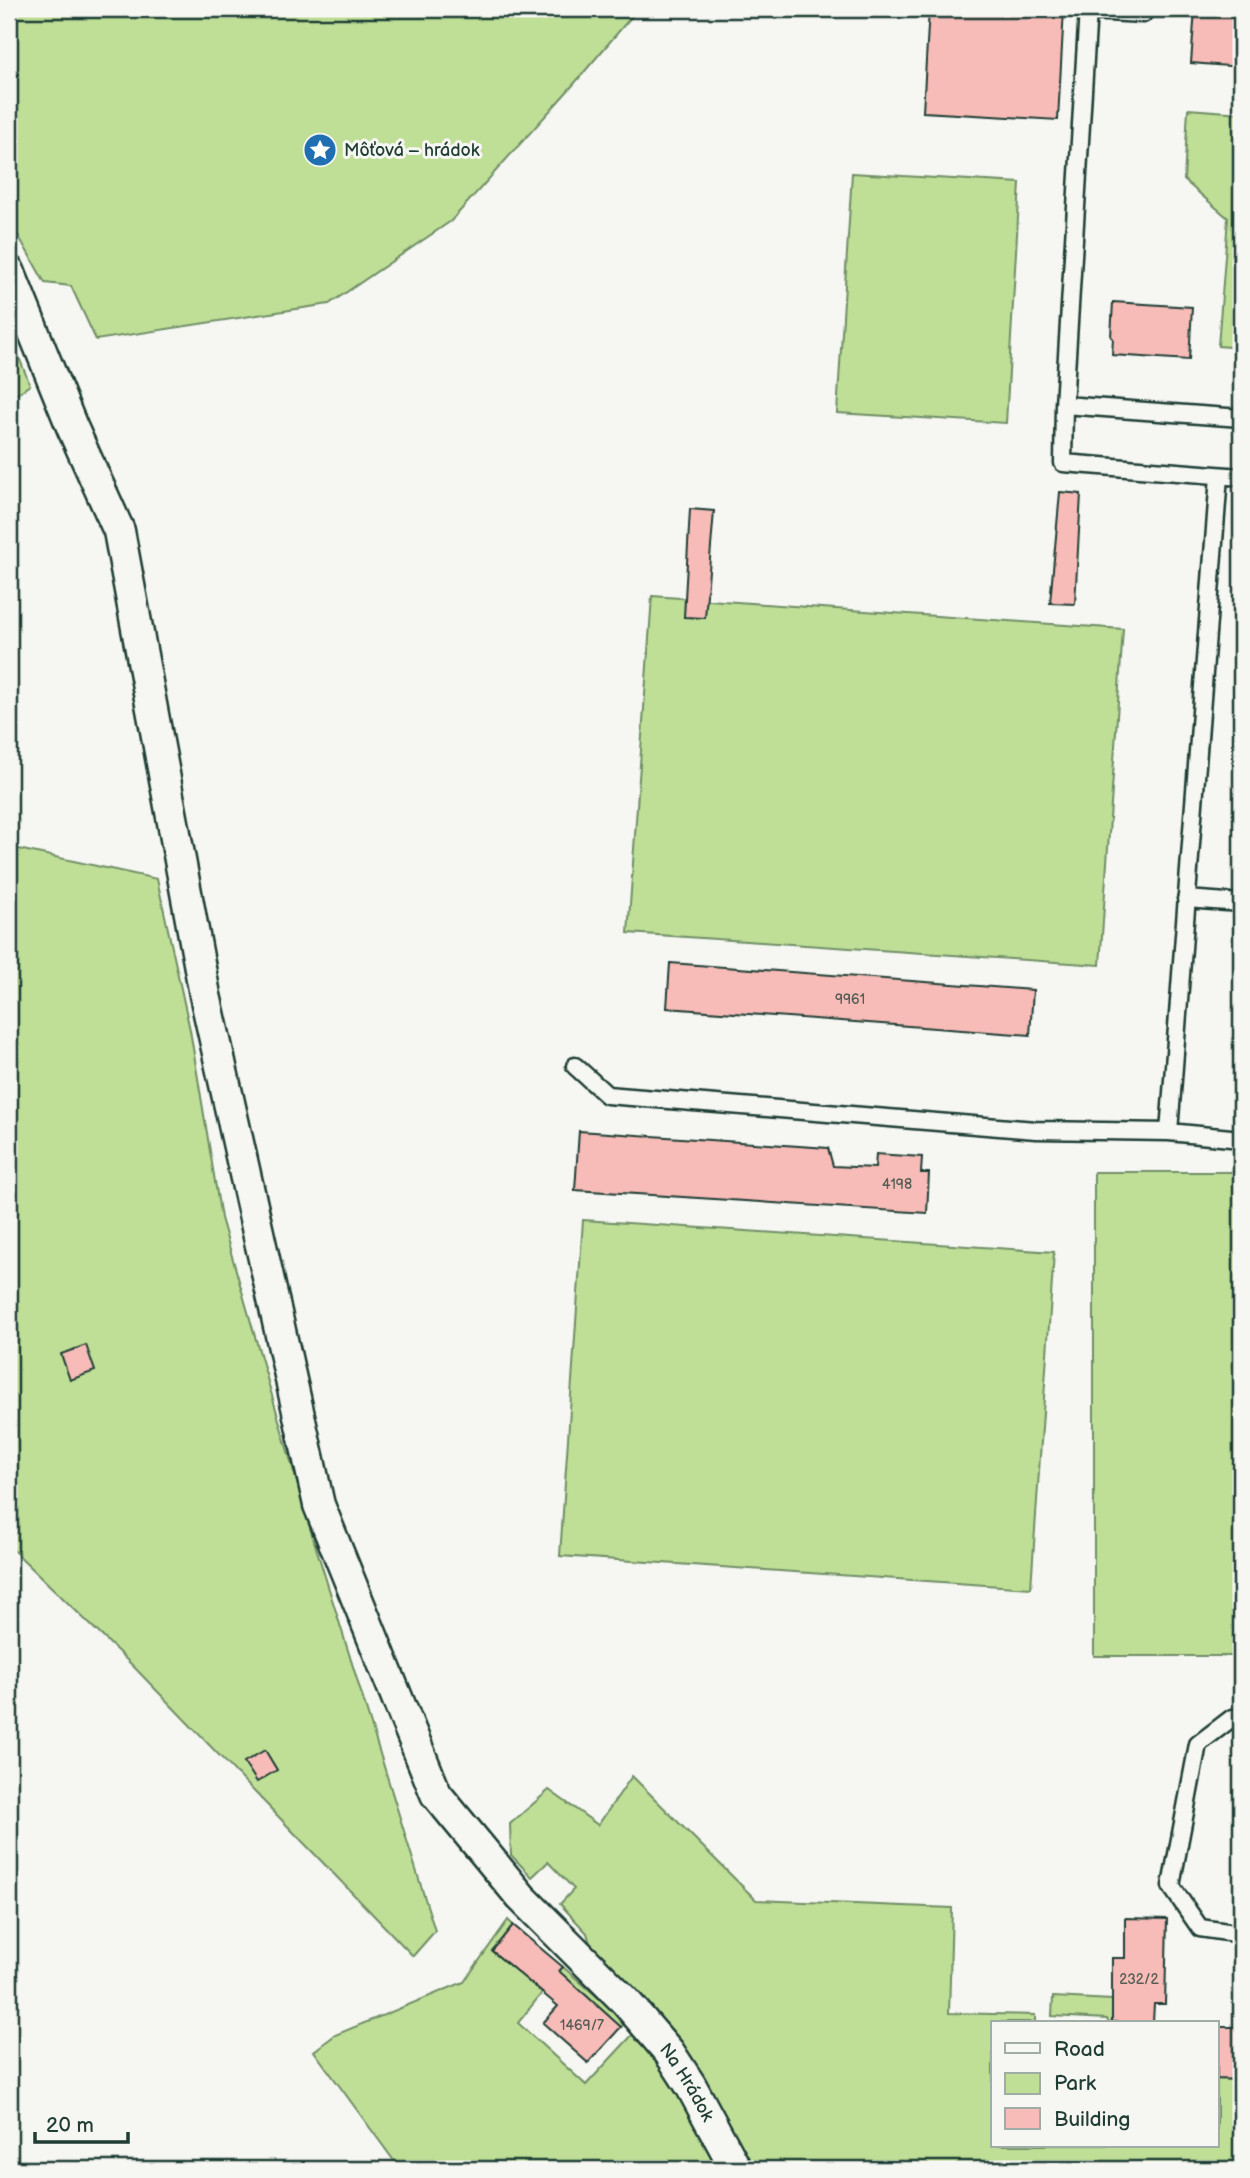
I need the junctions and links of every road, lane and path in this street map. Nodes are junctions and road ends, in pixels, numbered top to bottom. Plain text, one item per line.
1 (1144, 9) edge
2 (1088, 10) edge
3 (9, 271) edge
4 (1065, 405) junction
5 (1241, 418) edge
6 (1219, 476) junction
7 (1241, 477) edge
8 (1186, 899) junction
9 (1241, 903) edge
10 (575, 1066) dead end
11 (1169, 1132) junction
12 (1241, 1139) edge
13 (1241, 1718) edge
14 (1241, 1934) edge
15 (736, 2169) edge

1 - 2 lane
2 - 4 lane
3 - 15 street, Na Hrádok
4 - 5 lane
4 - 6 lane
6 - 7 lane
6 - 8 lane
8 - 9 lane
8 - 11 lane
10 - 11 lane
11 - 12 lane
13 - 14 lane

